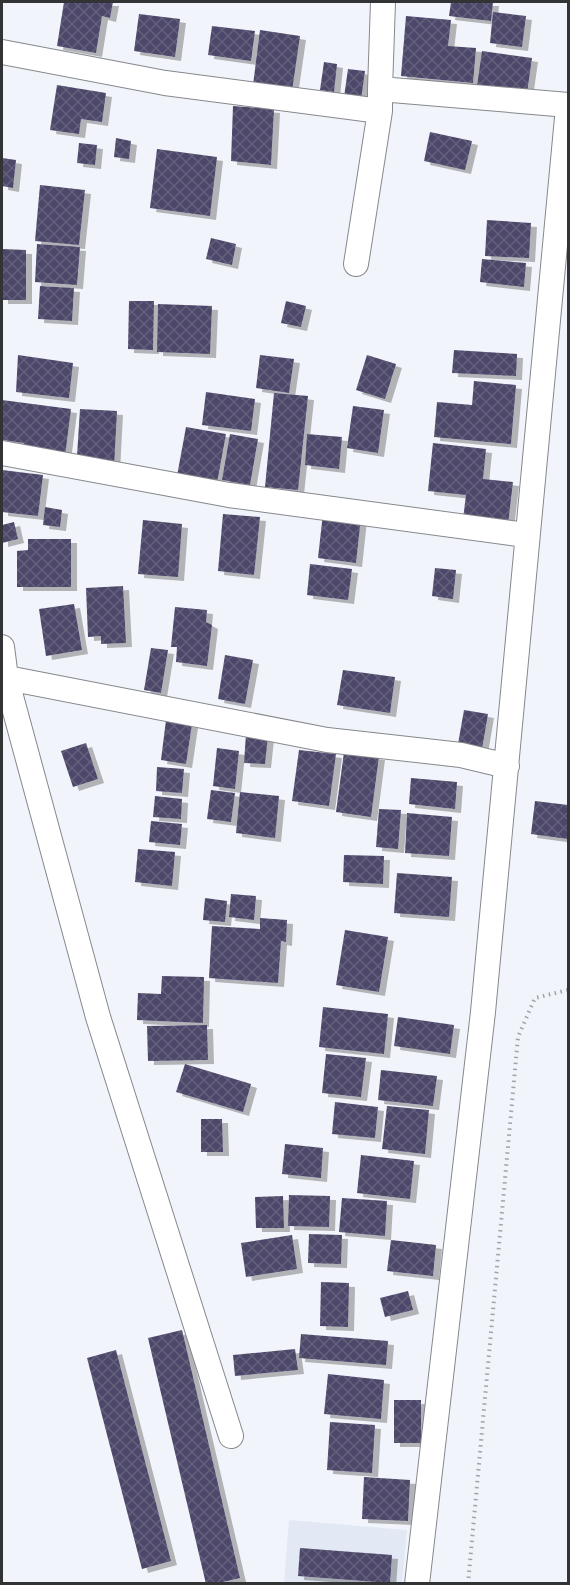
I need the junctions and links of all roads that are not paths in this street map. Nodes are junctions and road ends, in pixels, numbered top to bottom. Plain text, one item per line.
1 (383, 2) edge
2 (2, 52) edge
3 (380, 100) junction
4 (568, 106) edge
5 (356, 264) dead end
6 (2, 453) edge
7 (526, 535) junction
8 (2, 647) edge
9 (4, 678) edge
10 (507, 766) junction
11 (231, 1436) dead end
12 (417, 1584) edge

1 - 3 street
2 - 3 street
3 - 4 street
3 - 5 street
4 - 7 street
6 - 7 street
7 - 10 street
8 - 9 street
9 - 10 street
9 - 11 street
10 - 12 street

